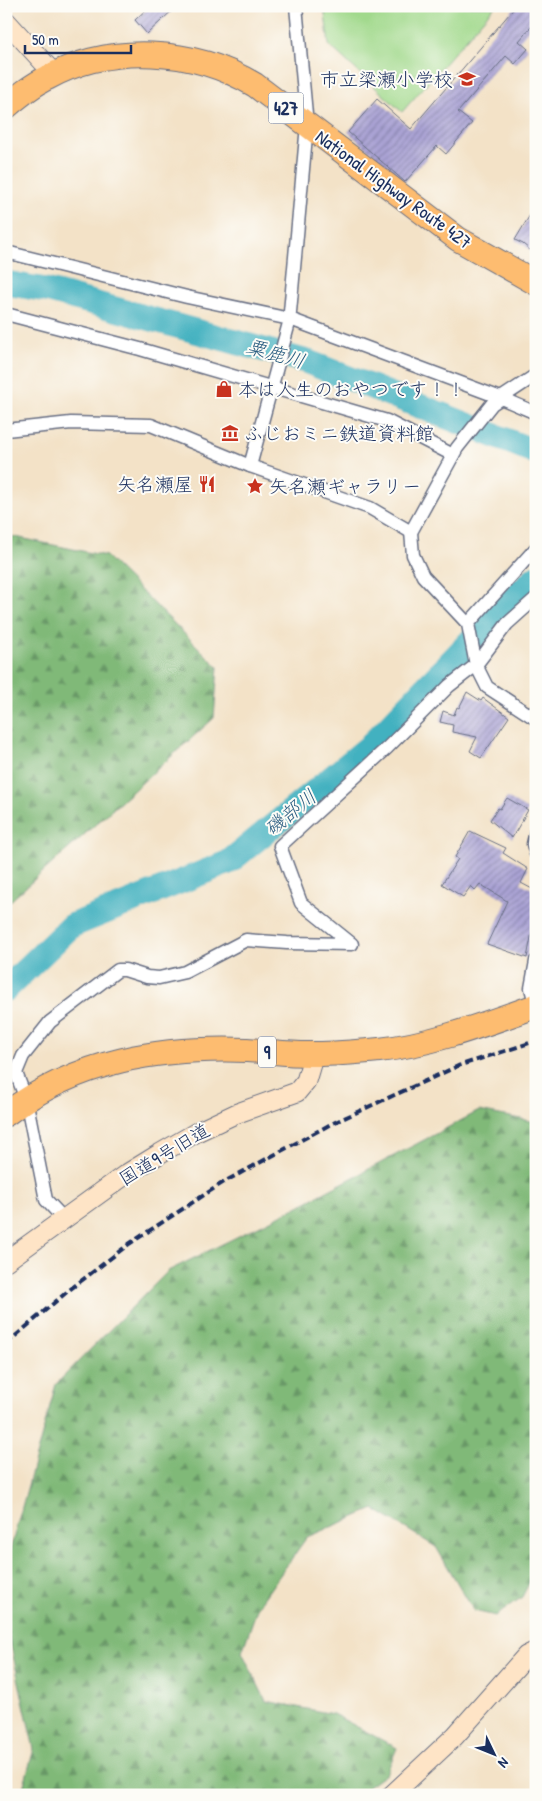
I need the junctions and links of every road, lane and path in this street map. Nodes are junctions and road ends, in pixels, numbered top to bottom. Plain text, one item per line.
1 (296, 6) edge
2 (6, 21) edge
3 (54, 74) junction
4 (6, 107) edge
5 (307, 125) junction
6 (6, 252) edge
7 (536, 283) edge
8 (6, 314) edge
9 (290, 321) junction
10 (536, 375) edge
11 (273, 386) junction
12 (497, 401) junction
13 (536, 412) edge
14 (6, 430) edge
15 (455, 451) junction
16 (250, 466) junction
17 (411, 532) junction
18 (536, 548) edge
19 (536, 598) edge
20 (468, 624) junction
21 (476, 665) junction
22 (536, 718) edge
23 (536, 831) edge
24 (536, 854) edge
25 (536, 961) edge
26 (536, 1007) edge
27 (314, 1054) junction
28 (26, 1099) junction
29 (6, 1114) edge
30 (64, 1219) junction
31 (6, 1261) edge
32 (536, 1650) edge
33 (392, 1795) edge

1 - 5 street
2 - 3 street
3 - 4 highway, National Highway Route 427 / 427
3 - 5 highway, National Highway Route 427 / 427
5 - 7 highway, National Highway Route 427 / 427
5 - 9 street
6 - 9 street
8 - 11 street
9 - 11 street
9 - 12 street
10 - 12 street
11 - 15 street
11 - 16 street
12 - 13 street
12 - 15 street
14 - 16 street
15 - 17 street
16 - 17 street
17 - 20 street
18 - 20 street
19 - 21 street
20 - 21 street
21 - 22 street
21 - 28 street
23 - 24 street
25 - 26 street
26 - 27 highway, 9
27 - 28 highway, 9
27 - 30 street, 国道9号旧道
28 - 29 highway, 9
28 - 30 street
30 - 31 street, 国道9号旧道
32 - 33 street

